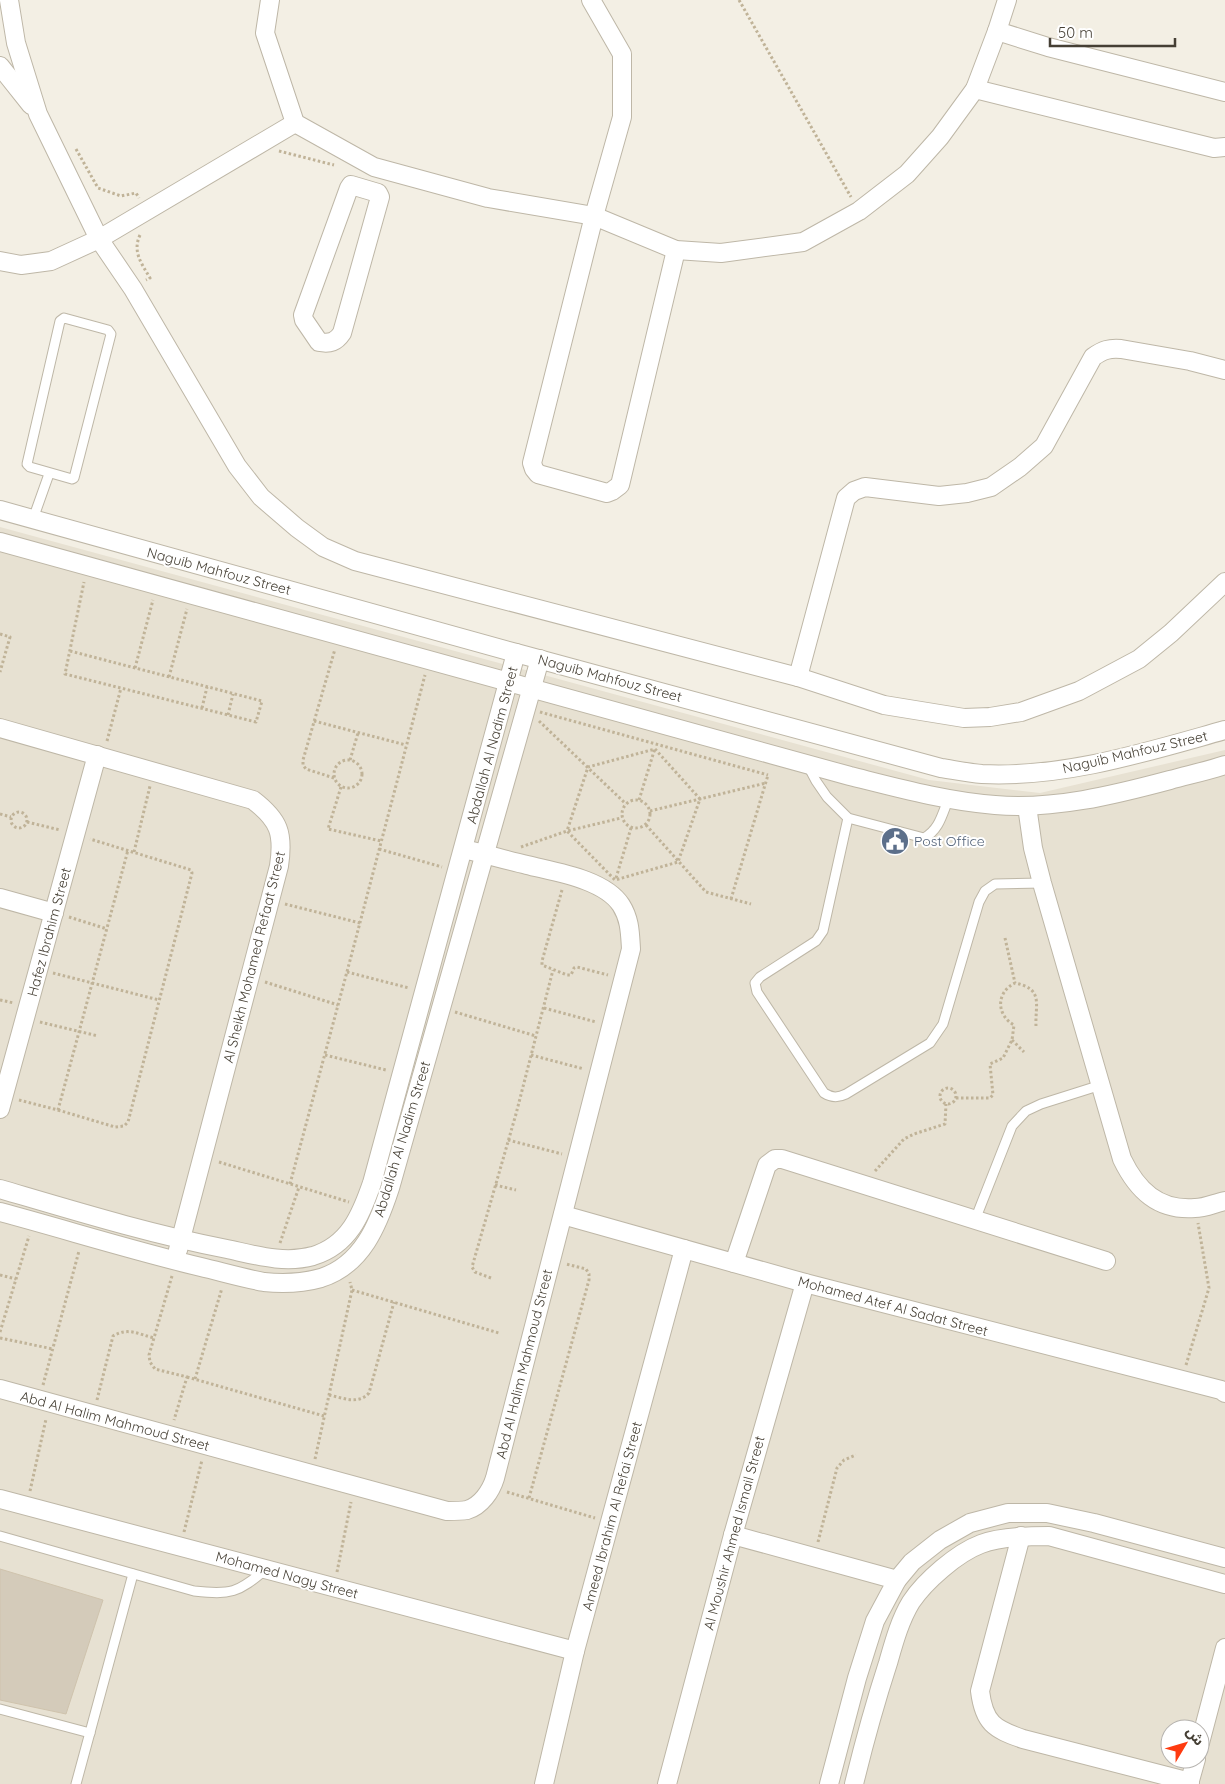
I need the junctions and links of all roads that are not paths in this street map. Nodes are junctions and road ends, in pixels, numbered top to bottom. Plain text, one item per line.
1 (9, 0) edge
2 (270, 0) edge
3 (591, 0) edge
4 (1007, 0) edge
5 (998, 31) junction
6 (0, 66) edge
7 (975, 90) junction
8 (1225, 92) edge
9 (38, 114) junction
10 (295, 123) junction
11 (1225, 147) edge
12 (374, 166) junction
13 (366, 189) junction
14 (594, 216) junction
15 (99, 239) junction
16 (676, 250) junction
17 (0, 261) edge
18 (1225, 370) edge
19 (49, 474) junction
20 (0, 510) edge
21 (33, 519) junction
22 (0, 542) edge
23 (1225, 582) edge
24 (516, 653) junction
25 (540, 660) junction
26 (798, 677) junction
27 (509, 682) junction
28 (532, 688) junction
29 (0, 728) edge
30 (1225, 730) edge
31 (100, 756) junction
32 (807, 764) junction
33 (1225, 765) edge
34 (948, 800) junction
35 (1027, 806) junction
36 (848, 818) junction
37 (464, 849) junction
38 (484, 854) junction
39 (1042, 883) junction
40 (0, 898) edge
41 (54, 912) junction
42 (1101, 1085) junction
43 (2, 1102) edge
44 (0, 1190) edge
45 (1225, 1201) edge
46 (0, 1212) edge
47 (563, 1215) junction
48 (975, 1220) junction
49 (181, 1240) junction
50 (684, 1249) junction
51 (176, 1260) junction
52 (1106, 1261) dead end
53 (734, 1263) junction
54 (804, 1283) junction
55 (0, 1389) edge
56 (1225, 1393) edge
57 (0, 1499) edge
58 (733, 1535) junction
59 (0, 1536) edge
60 (1021, 1536) junction
61 (1225, 1558) edge
62 (266, 1569) junction
63 (133, 1574) junction
64 (896, 1580) junction
65 (1225, 1584) edge
66 (1225, 1648) edge
67 (575, 1651) junction
68 (0, 1709) edge
69 (1206, 1719) edge
70 (90, 1733) junction
71 (1193, 1769) edge
72 (1189, 1783) edge
73 (76, 1784) edge
74 (544, 1784) edge
75 (667, 1784) edge
76 (829, 1784) edge
77 (854, 1784) edge

1 - 9 street
2 - 10 street
3 - 14 street
4 - 5 street
5 - 7 street
5 - 8 street
6 - 9 street
7 - 11 street
7 - 16 street
9 - 15 street
10 - 12 street
10 - 15 street
12 - 13 street
12 - 14 street
13 - 13 street
14 - 16 street
14 - 16 street
15 - 17 street
15 - 26 street
18 - 26 street
19 - 19 lane
19 - 21 lane
20 - 21 street, Naguib Mahfouz Street
21 - 24 street, Naguib Mahfouz Street
22 - 27 street, Naguib Mahfouz Street
23 - 26 street
24 - 25 street, Naguib Mahfouz Street
24 - 27 street, Abdallah Al Nadim Street
25 - 28 street, Abdallah Al Nadim Street
25 - 30 street, Naguib Mahfouz Street
27 - 28 street, Naguib Mahfouz Street
27 - 37 street, Abdallah Al Nadim Street
28 - 32 street, Naguib Mahfouz Street
28 - 38 street, Abdallah Al Nadim Street
29 - 31 street, Al Sheikh Mohamed Refaat Street
31 - 41 street, Hafez Ibrahim Street
31 - 49 street, Al Sheikh Mohamed Refaat Street
32 - 34 street, Naguib Mahfouz Street
32 - 36 lane
33 - 35 street, Naguib Mahfouz Street
34 - 35 street, Naguib Mahfouz Street
34 - 36 lane
35 - 39 street
36 - 39 lane
37 - 38 street, Abd Al Halim Mahmoud Street
37 - 49 street, Abdallah Al Nadim Street
38 - 47 street, Abd Al Halim Mahmoud Street
38 - 51 street, Abdallah Al Nadim Street
39 - 42 street
40 - 41 street
41 - 43 street, Hafez Ibrahim Street
42 - 45 street
42 - 48 lane
44 - 49 street, Abdallah Al Nadim Street
46 - 51 street, Abdallah Al Nadim Street
47 - 50 street, Mohamed Atef Al Sadat Street
47 - 55 street, Abd Al Halim Mahmoud Street
48 - 52 street
48 - 53 street
49 - 51 street, Al Sheikh Mohamed Refaat Street
50 - 53 street, Mohamed Atef Al Sadat Street
50 - 67 street, Ameed Ibrahim Al Refai Street
53 - 54 street, Mohamed Atef Al Sadat Street
54 - 56 street, Mohamed Atef Al Sadat Street
54 - 58 street, Al Moushir Ahmed Ismail Street
57 - 62 street, Mohamed Nagy Street
58 - 64 street
58 - 75 street, Al Moushir Ahmed Ismail Street
59 - 63 lane
60 - 65 street
60 - 72 street
60 - 77 street
61 - 64 street
62 - 63 lane
62 - 67 street, Mohamed Nagy Street
63 - 70 lane
64 - 76 street
66 - 69 street
67 - 74 street, Ameed Ibrahim Al Refai Street
68 - 70 lane
70 - 73 lane
71 - 72 street

